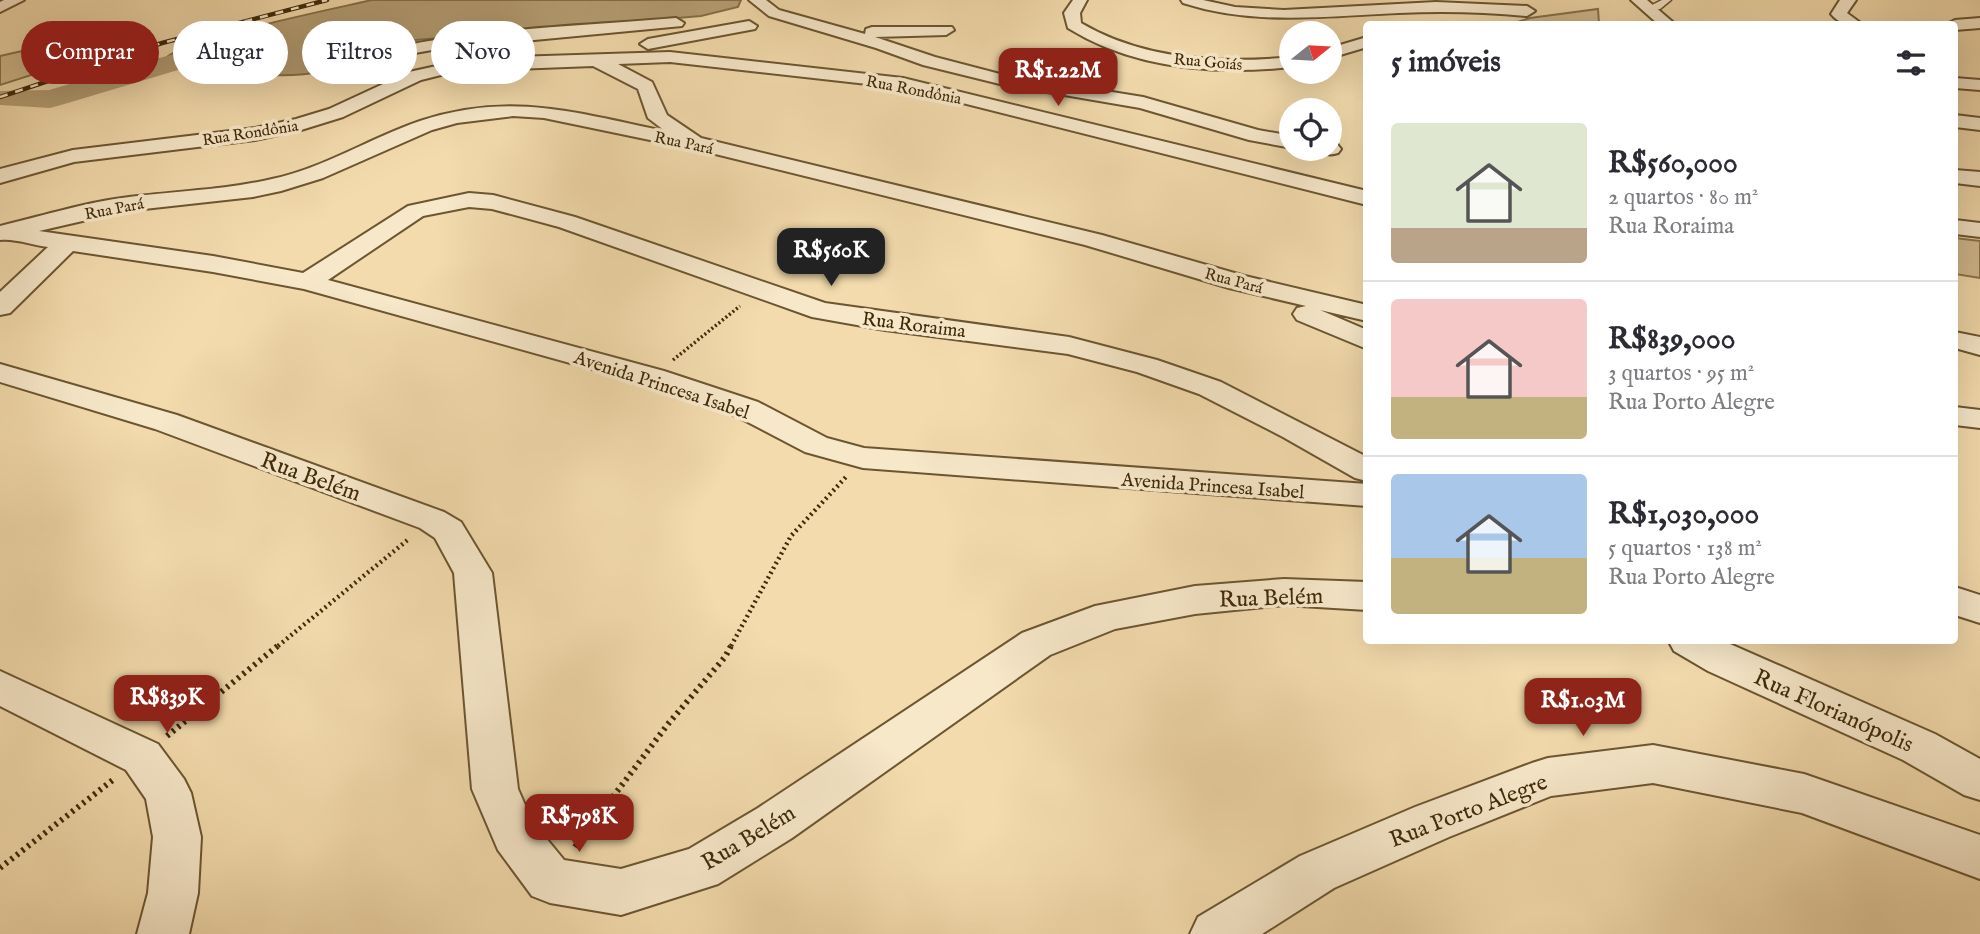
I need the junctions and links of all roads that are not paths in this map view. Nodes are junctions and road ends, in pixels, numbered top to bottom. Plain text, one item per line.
1 (17, 0) edge
2 (756, 0) edge
3 (1080, 0) edge
4 (1188, 0) edge
5 (1667, 0) edge
6 (1849, 0) edge
7 (1642, 3) edge
8 (0, 7) edge
9 (1527, 11) dead end
10 (1958, 20) edge
11 (1664, 21) edge
12 (1850, 21) edge
13 (1980, 23) edge
14 (762, 28) junction
15 (946, 30) dead end
16 (839, 36) junction
17 (1363, 43) edge
18 (417, 48) edge
19 (1342, 49) edge
20 (535, 59) edge
21 (592, 61) junction
22 (535, 63) edge
23 (1279, 63) edge
24 (431, 72) edge
25 (903, 83) junction
26 (1958, 83) edge
27 (1980, 85) edge
28 (1958, 121) edge
29 (1980, 124) edge
30 (1279, 140) edge
31 (703, 145) junction
32 (0, 176) edge
33 (1958, 177) edge
34 (1980, 179) edge
35 (1363, 197) edge
36 (1958, 227) edge
37 (1980, 230) edge
38 (1, 233) edge
39 (68, 242) junction
40 (307, 282) junction
41 (1238, 282) junction
42 (0, 307) edge
43 (1363, 312) edge
44 (1363, 339) edge
45 (1958, 341) edge
46 (1980, 345) edge
47 (0, 373) edge
48 (1958, 416) edge
49 (1980, 419) edge
50 (1363, 469) edge
51 (1363, 495) edge
52 (1363, 596) edge
53 (1958, 602) edge
54 (1980, 609) edge
55 (1695, 644) edge
56 (0, 687) edge
57 (1980, 781) edge
58 (1980, 857) edge
59 (163, 934) edge
60 (1216, 934) edge

1 - 8 street
2 - 16 street
3 - 23 street, Rua Goiás
4 - 9 street
5 - 7 lane
6 - 12 street
7 - 11 street
10 - 13 street
14 - 16 street
14 - 18 street
14 - 20 street, Rua Rondônia
15 - 16 street
16 - 25 street
16 - 30 street
17 - 19 street
21 - 22 street, Rua Rondônia
21 - 25 street, Rua Rondônia
21 - 31 street
24 - 32 street, Rua Rondônia
25 - 35 street, Rua Rondônia
26 - 27 street
28 - 29 street
31 - 38 street, Rua Pará
31 - 41 street, Rua Pará
33 - 34 street
36 - 37 street
38 - 39 street, Avenida Princesa Isabel
39 - 40 street, Avenida Princesa Isabel
39 - 42 street
40 - 50 street, Rua Roraima
40 - 51 street, Avenida Princesa Isabel
41 - 43 street, Rua Pará
41 - 44 street
45 - 46 street
47 - 52 street, Rua Belém
48 - 49 street
53 - 54 street
55 - 57 street, Rua Florianópolis
56 - 59 street
58 - 60 street, Rua Porto Alegre

